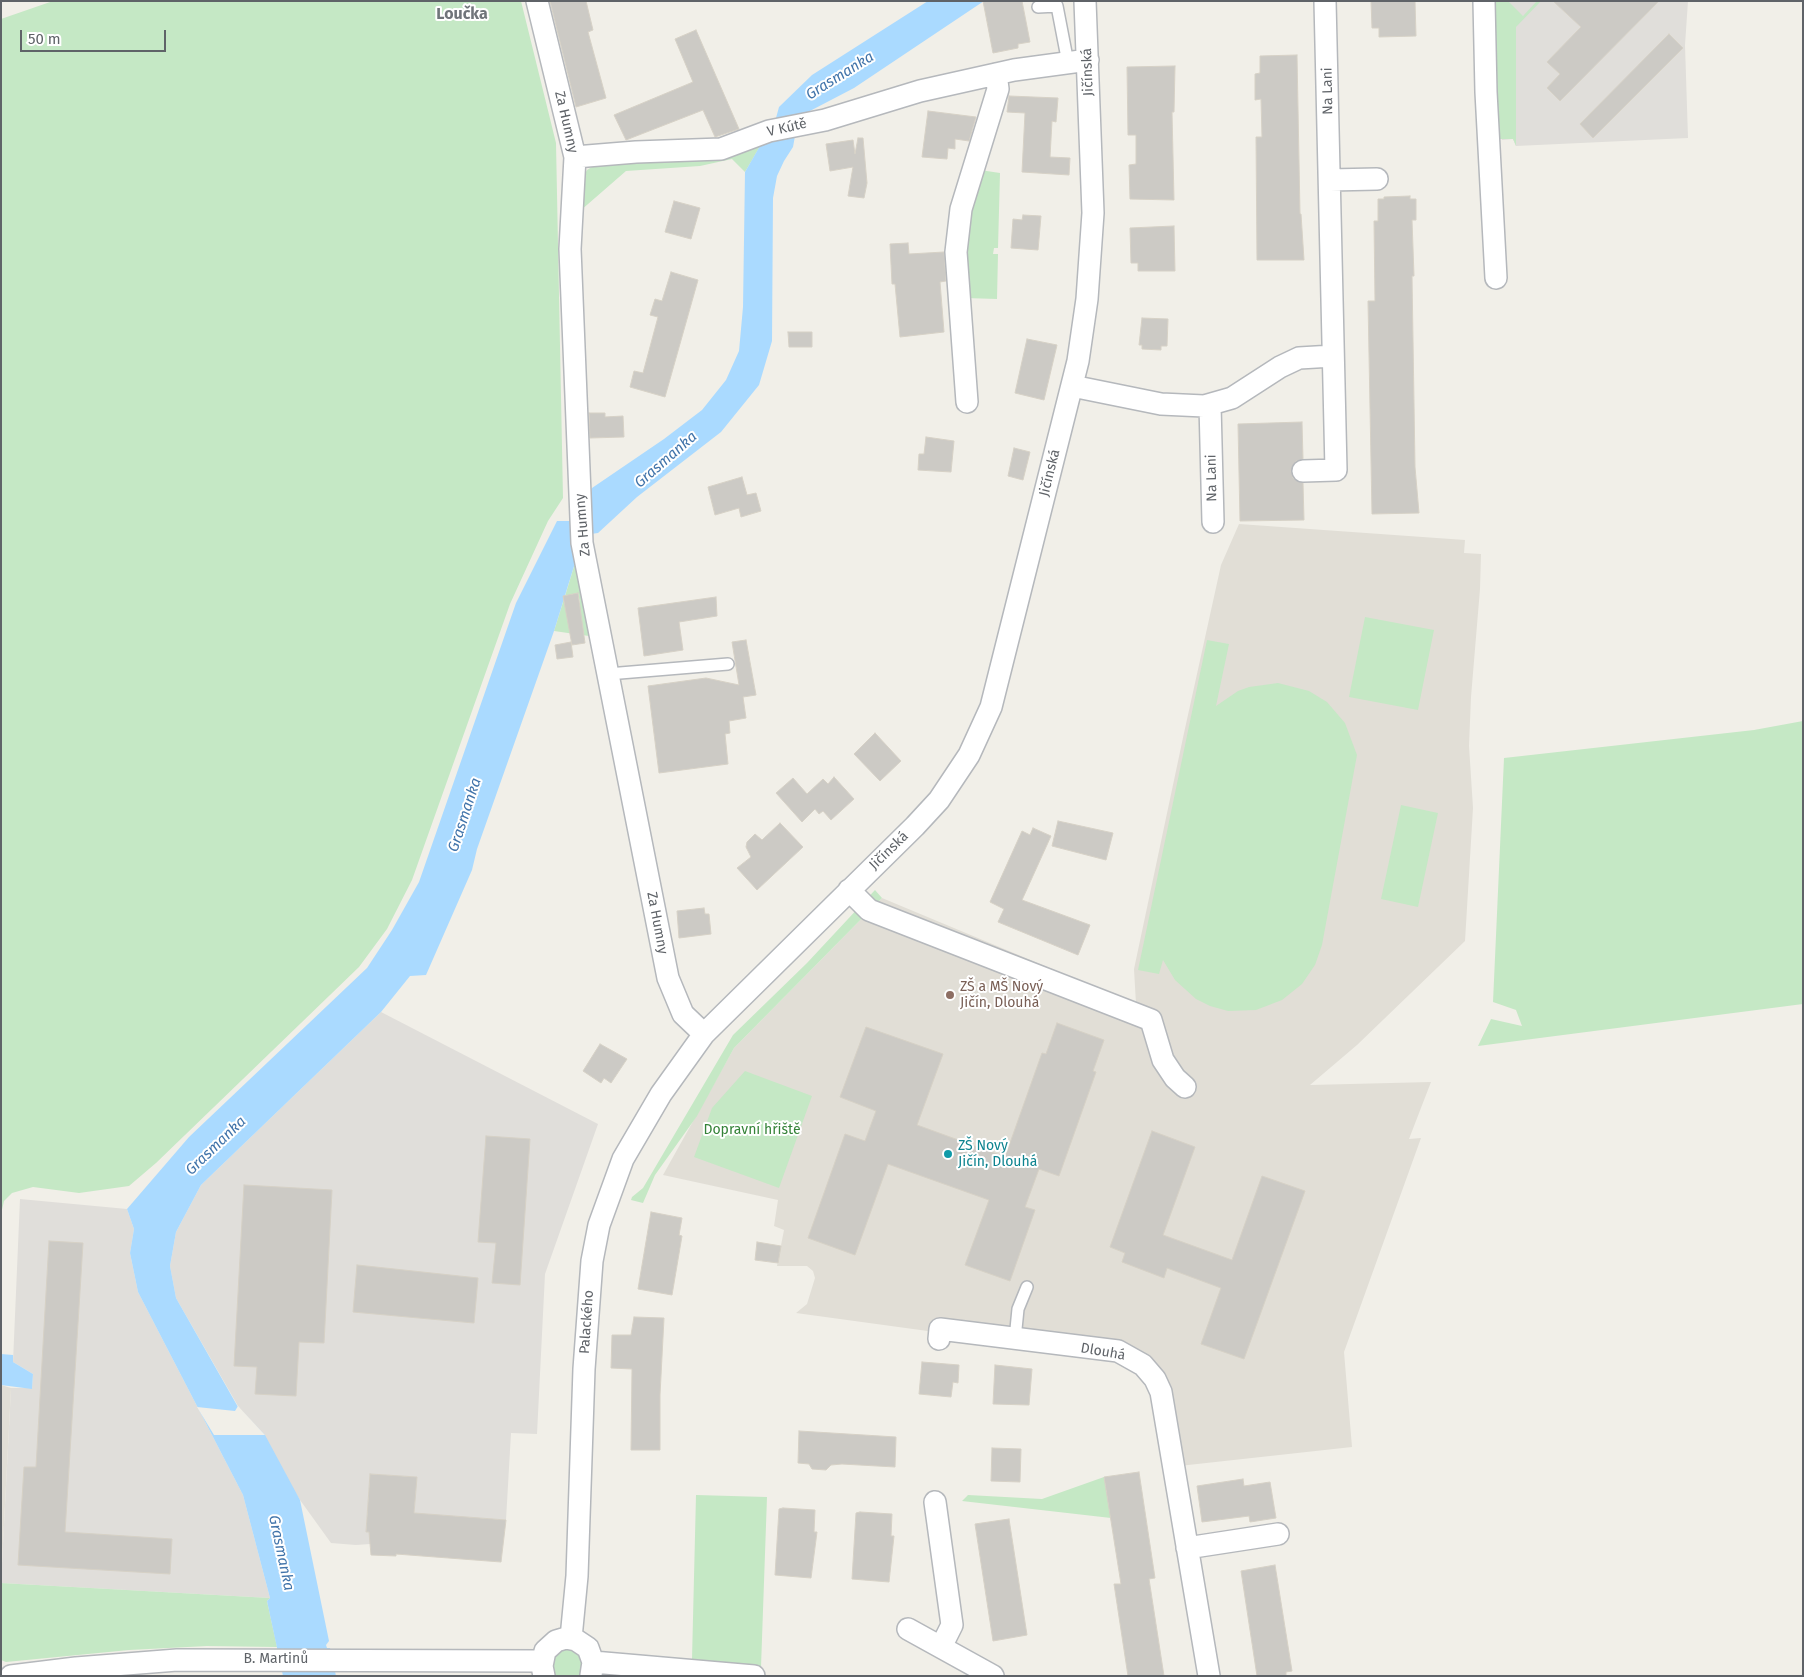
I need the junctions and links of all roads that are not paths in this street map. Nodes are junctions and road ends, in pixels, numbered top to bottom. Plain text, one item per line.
1 (537, 1) edge
2 (1085, 1) edge
3 (1325, 1) edge
4 (1484, 1) edge
5 (1038, 7) dead end
6 (1078, 62) junction
7 (996, 74) junction
8 (575, 157) junction
9 (1377, 179) dead end
10 (1330, 180) junction
11 (1496, 278) dead end
12 (1333, 356) junction
13 (1072, 386) junction
14 (967, 402) dead end
15 (1210, 405) junction
16 (1303, 471) dead end
17 (1213, 522) dead end
18 (728, 664) dead end
19 (608, 674) junction
20 (849, 890) junction
21 (704, 1034) junction
22 (1185, 1088) dead end
23 (1026, 1287) dead end
24 (939, 1339) dead end
25 (1015, 1339) junction
26 (935, 1502) dead end
27 (1278, 1534) dead end
28 (1187, 1548) junction
29 (908, 1629) dead end
30 (570, 1638) junction
31 (941, 1647) junction
32 (543, 1668) edge
33 (592, 1669) edge
34 (11, 1676) edge
35 (754, 1676) edge
36 (993, 1676) edge
37 (1209, 1676) edge

1 - 8 street, Za Humny
2 - 6 street, Jičínská
3 - 10 street, Na Lani
4 - 11 street
5 - 6 lane
6 - 7 street, V Kútě
6 - 13 street, Jičínská
7 - 8 street, V Kútě
7 - 14 street
8 - 19 street, Za Humny
9 - 10 street
10 - 12 street, Na Lani
12 - 15 street
12 - 16 street, Na Lani
13 - 15 street
13 - 20 street, Jičínská
15 - 17 street, Na Lani
18 - 19 lane
19 - 21 street, Za Humny
20 - 21 street, Jičínská
20 - 22 street
21 - 30 street, Palackého
23 - 25 lane
24 - 25 street, Dlouhá
25 - 28 street, Dlouhá
26 - 31 street
27 - 28 street
28 - 37 street, Dlouhá
29 - 31 street
30 - 32 street
30 - 33 street
31 - 36 street
32 - 34 street, B. Martinů
33 - 35 street

